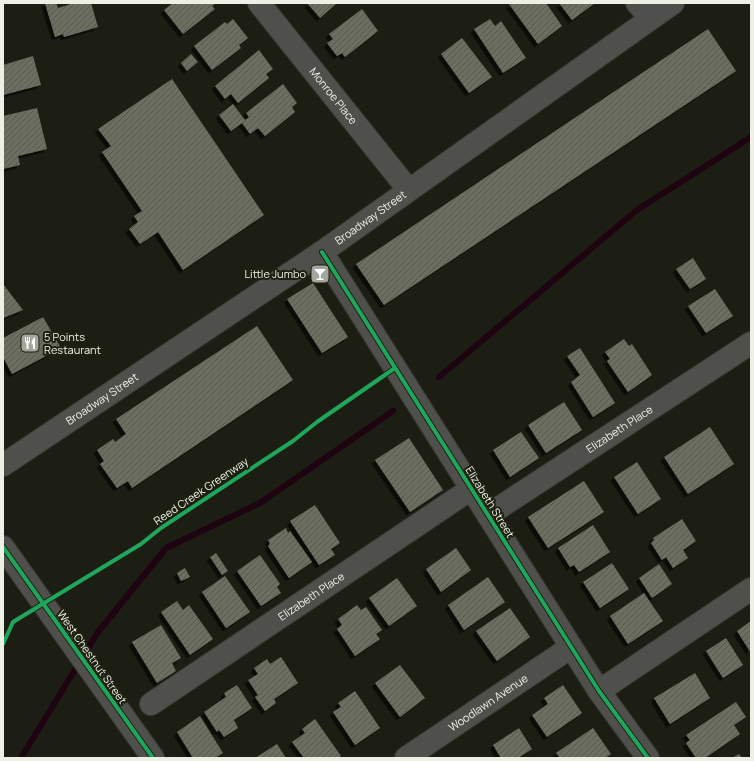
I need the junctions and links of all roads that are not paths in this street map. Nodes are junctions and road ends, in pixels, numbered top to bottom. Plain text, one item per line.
1 (259, 3) edge
2 (673, 3) edge
3 (644, 10) edge
4 (408, 189) junction
5 (322, 252) junction
6 (751, 343) edge
7 (3, 465) edge
8 (471, 489) junction
9 (488, 515) junction
10 (3, 547) edge
11 (751, 589) edge
12 (571, 647) junction
13 (599, 691) junction
14 (151, 704) dead end
15 (153, 758) edge
16 (406, 758) edge
17 (648, 758) edge

1 - 4 street, Monroe Place
2 - 3 street, Broadway Street
3 - 4 street, Broadway Street
4 - 5 street, Broadway Street
5 - 7 street, Broadway Street
5 - 8 street, Elizabeth Street
6 - 9 street, Elizabeth Place
8 - 9 street, Elizabeth Street
8 - 14 street, Elizabeth Place
9 - 12 street, Elizabeth Street
10 - 15 street, West Chestnut Street
11 - 13 street
12 - 13 street, Elizabeth Street
12 - 16 street, Woodlawn Avenue
13 - 17 street, Elizabeth Street

